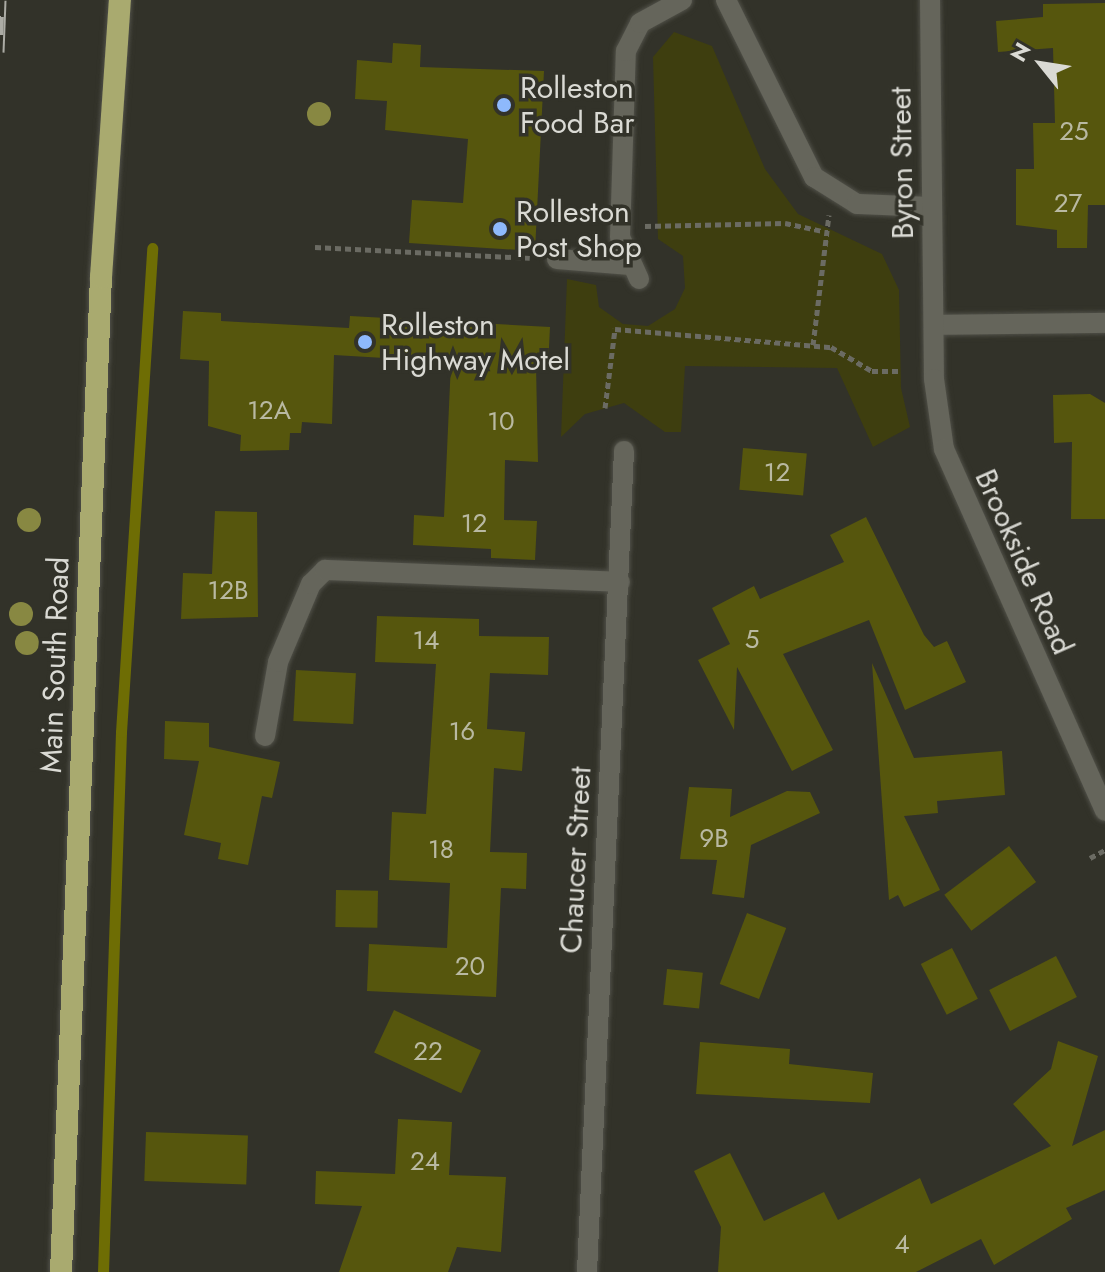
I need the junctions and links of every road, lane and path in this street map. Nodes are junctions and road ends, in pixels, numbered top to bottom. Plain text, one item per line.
1 (110, 0) edge
2 (120, 0) edge
3 (682, 0) edge
4 (726, 0) edge
5 (930, 0) edge
6 (112, 61) junction
7 (836, 195) junction
8 (932, 207) junction
9 (620, 226) junction
10 (823, 231) junction
11 (315, 247) dead end
12 (548, 259) joint
13 (1105, 323) edge
14 (935, 325) junction
15 (813, 345) junction
16 (901, 371) dead end
17 (605, 408) dead end
18 (624, 451) dead end
19 (620, 582) junction
20 (265, 736) dead end
21 (1105, 811) edge
22 (1105, 850) edge
23 (1090, 858) dead end
24 (61, 1272) edge
25 (587, 1272) edge

1 - 6 highway, Main South Road
2 - 6 highway, Main South Road
3 - 9 street
4 - 7 street
5 - 8 street, Byron Street
6 - 24 highway, Main South Road
7 - 8 street
7 - 10 path
8 - 14 street, Byron Street
9 - 10 path
9 - 12 street
10 - 15 path
11 - 12 path
13 - 14 street
14 - 21 street, Brookside Road
15 - 16 path
15 - 17 path
18 - 19 street, Chaucer Street
19 - 20 street
19 - 25 street, Chaucer Street
22 - 23 path

